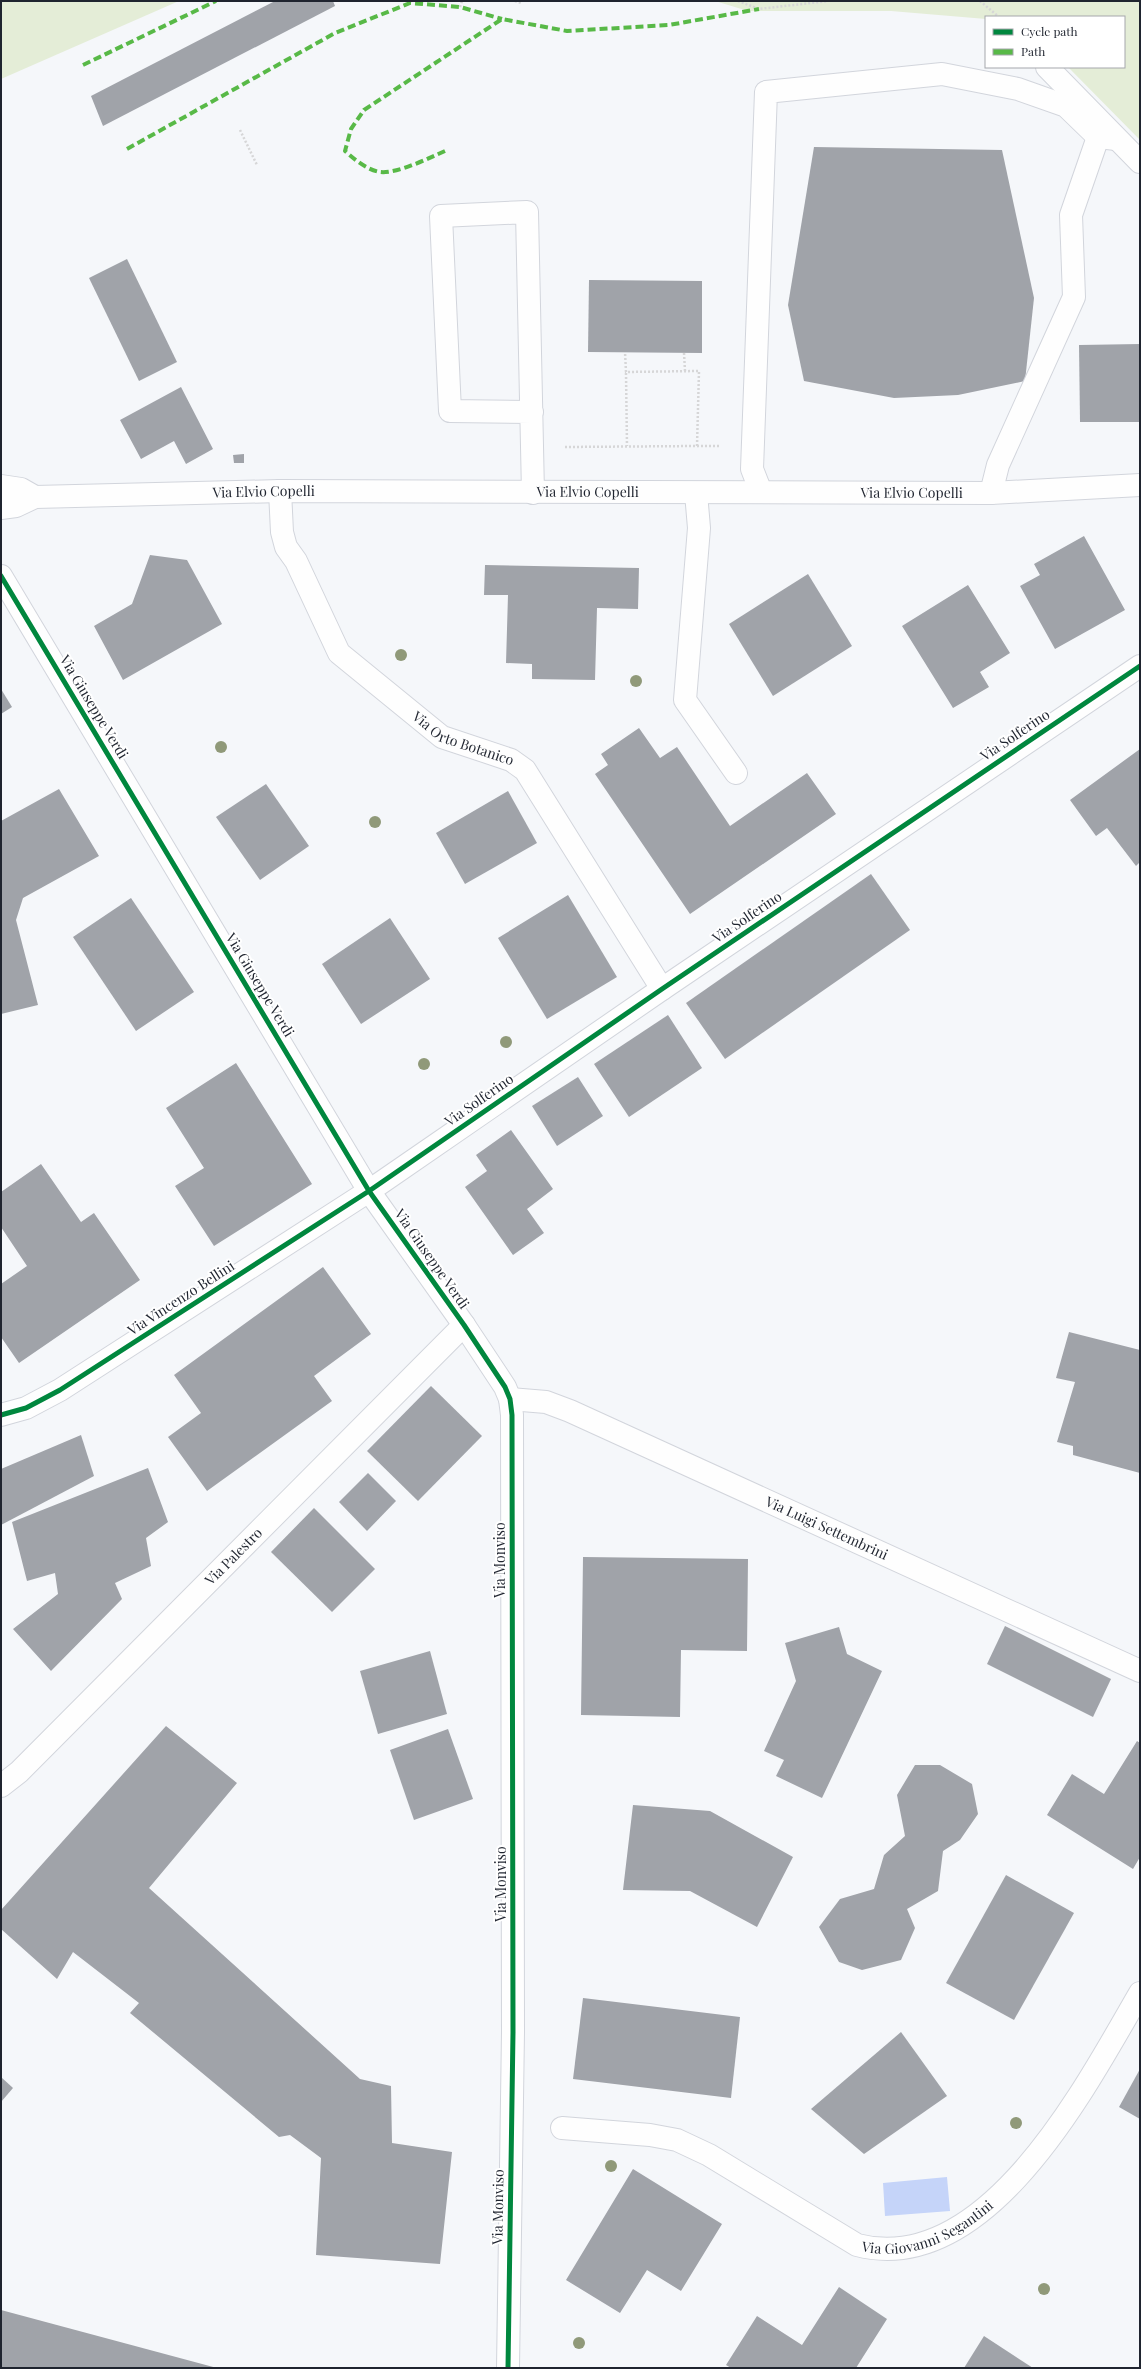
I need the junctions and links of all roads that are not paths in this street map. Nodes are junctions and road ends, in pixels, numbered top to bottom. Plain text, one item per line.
1 (1048, 68) edge
2 (1107, 138) junction
3 (1140, 162) edge
4 (532, 412) junction
5 (1140, 485) edge
6 (1, 486) edge
7 (280, 491) junction
8 (533, 492) junction
9 (761, 492) junction
10 (991, 492) junction
11 (696, 493) junction
12 (35, 497) junction
13 (1, 508) edge
14 (1, 576) edge
15 (1140, 666) edge
16 (736, 773) dead end
17 (662, 989) junction
18 (369, 1191) junction
19 (464, 1325) junction
20 (510, 1399) junction
21 (1, 1415) edge
22 (1140, 1671) edge
23 (1, 1786) edge
24 (1140, 1993) edge
25 (562, 2128) dead end
26 (508, 2368) edge

1 - 2 street
2 - 3 street
2 - 9 street
2 - 10 street
4 - 4 street
4 - 8 street
5 - 10 street, Via Elvio Copelli
6 - 12 street, Via Elvio Copelli
7 - 8 street, Via Elvio Copelli
7 - 12 street, Via Elvio Copelli
7 - 17 street, Via Orto Botanico
8 - 11 street, Via Elvio Copelli
9 - 10 street, Via Elvio Copelli
9 - 11 street, Via Elvio Copelli
11 - 16 street
12 - 13 street, Via Elvio Copelli
14 - 18 street, Via Giuseppe Verdi
15 - 17 street, Via Solferino
17 - 18 street, Via Solferino
18 - 19 street, Via Giuseppe Verdi
18 - 21 street, Via Vincenzo Bellini
19 - 20 street, Via Giuseppe Verdi
19 - 23 street, Via Palestro
20 - 22 street, Via Luigi Settembrini
20 - 26 street, Via Monviso
24 - 25 street, Via Giovanni Segantini

